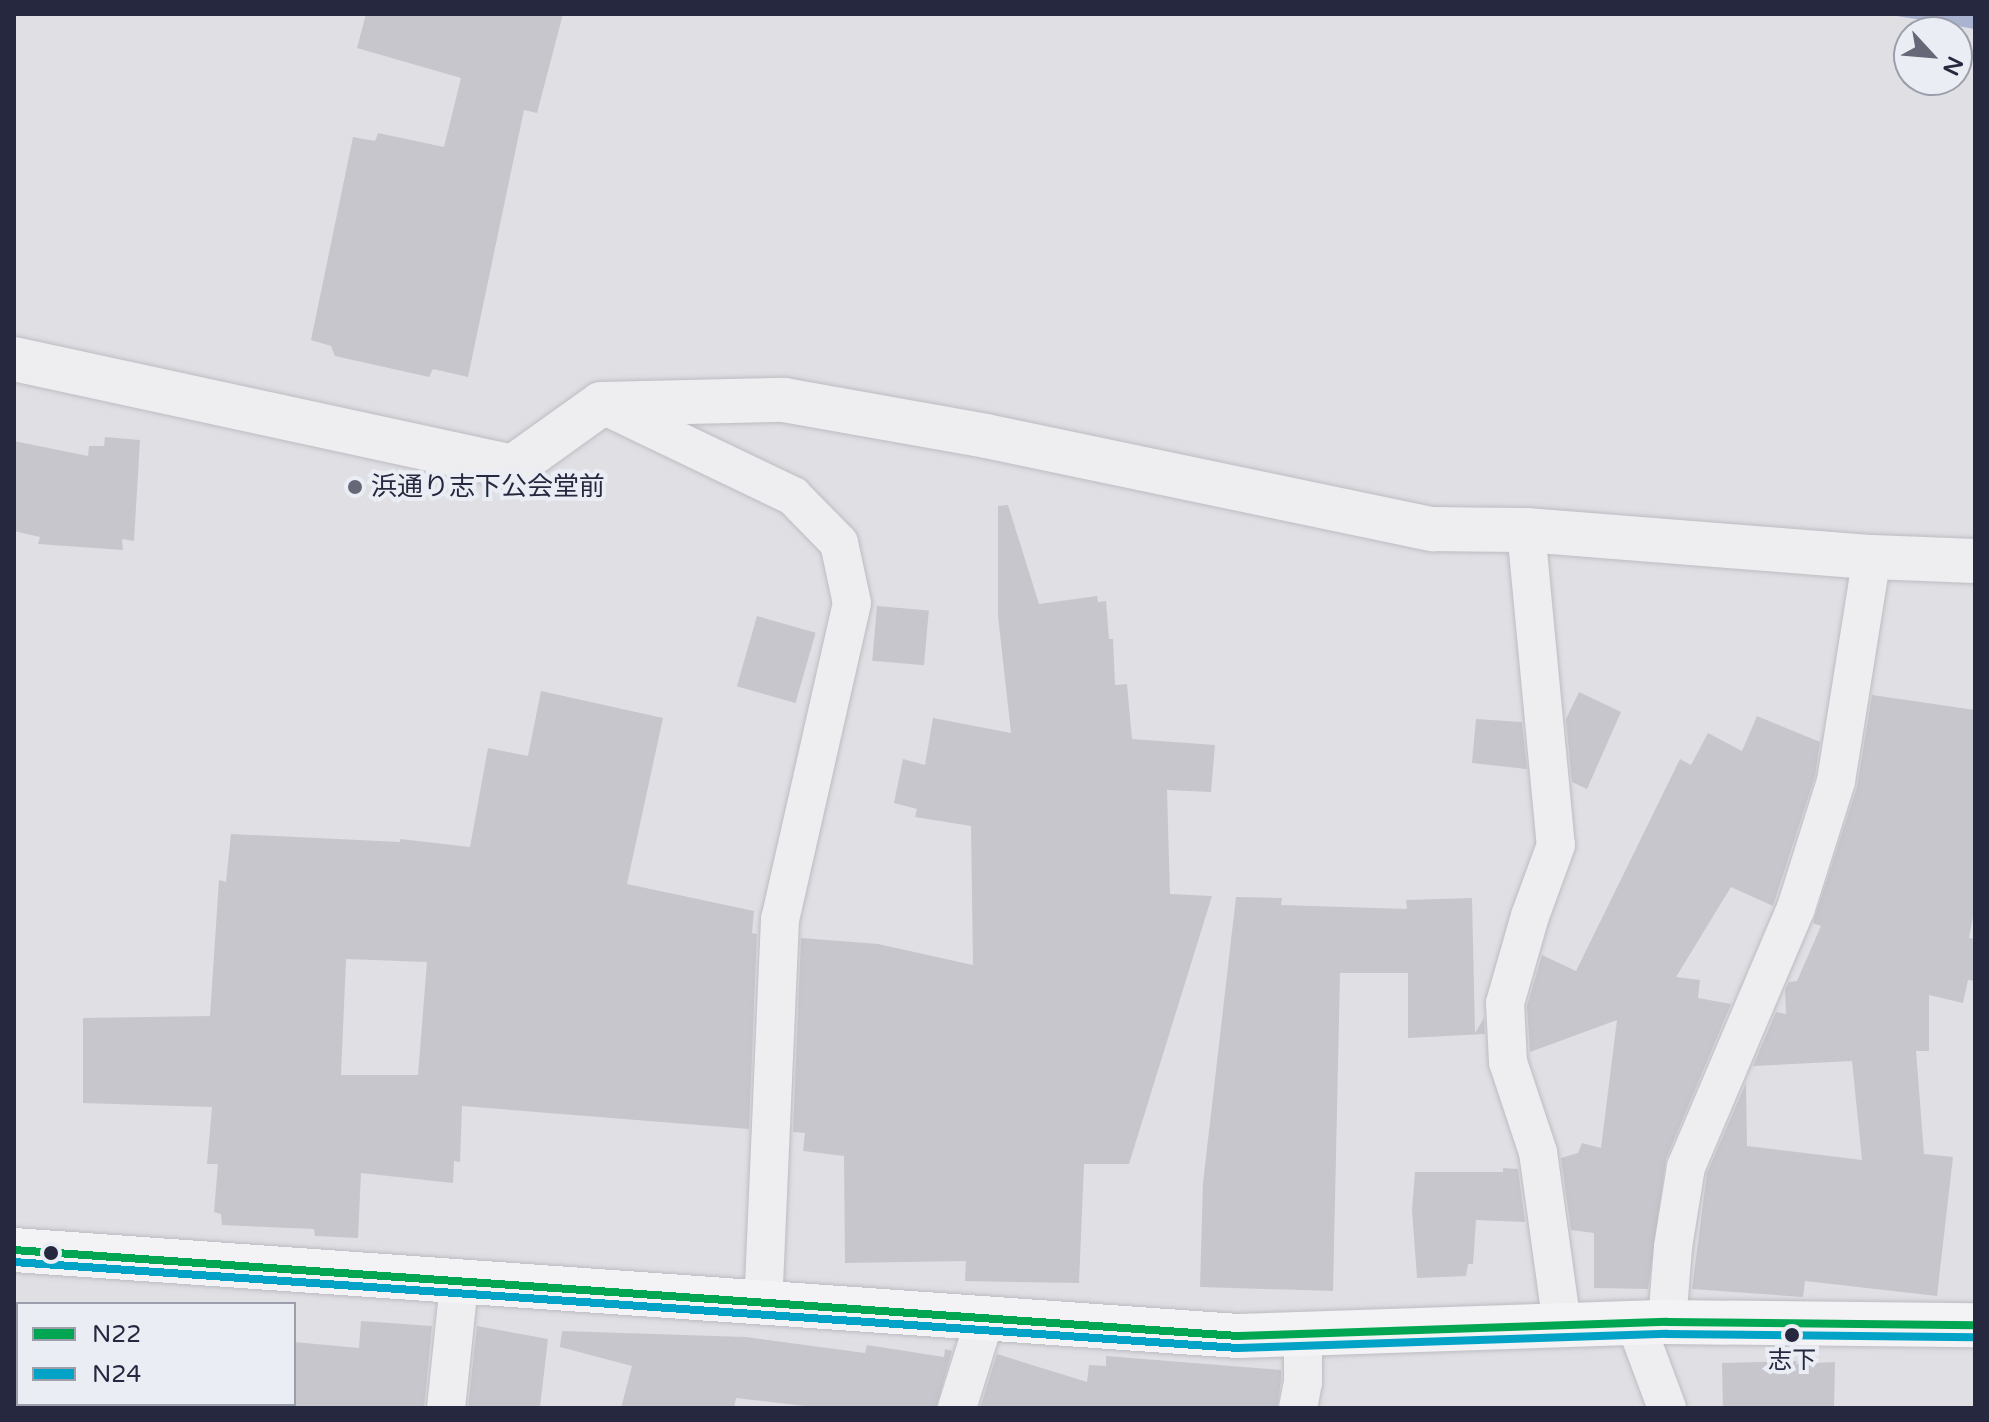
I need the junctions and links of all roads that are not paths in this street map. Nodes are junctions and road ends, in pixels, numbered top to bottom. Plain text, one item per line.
1 (14, 359) edge
2 (601, 404) junction
3 (1526, 530) junction
4 (1872, 557) junction
5 (1975, 561) edge
6 (14, 1250) edge
7 (459, 1284) junction
8 (763, 1302) junction
9 (985, 1318) junction
10 (1652, 1324) junction
11 (1975, 1325) edge
12 (1562, 1326) junction
13 (1303, 1333) junction
14 (446, 1408) edge
15 (957, 1408) edge
16 (1298, 1408) edge
17 (1667, 1408) edge

1 - 2 street
2 - 3 street
2 - 8 street
3 - 4 street
3 - 12 street
4 - 5 street
4 - 10 street
6 - 7 highway
7 - 8 highway
7 - 14 street
8 - 9 highway
9 - 13 highway
9 - 15 street
10 - 11 highway
10 - 12 highway
10 - 17 street
12 - 13 highway
13 - 16 street

